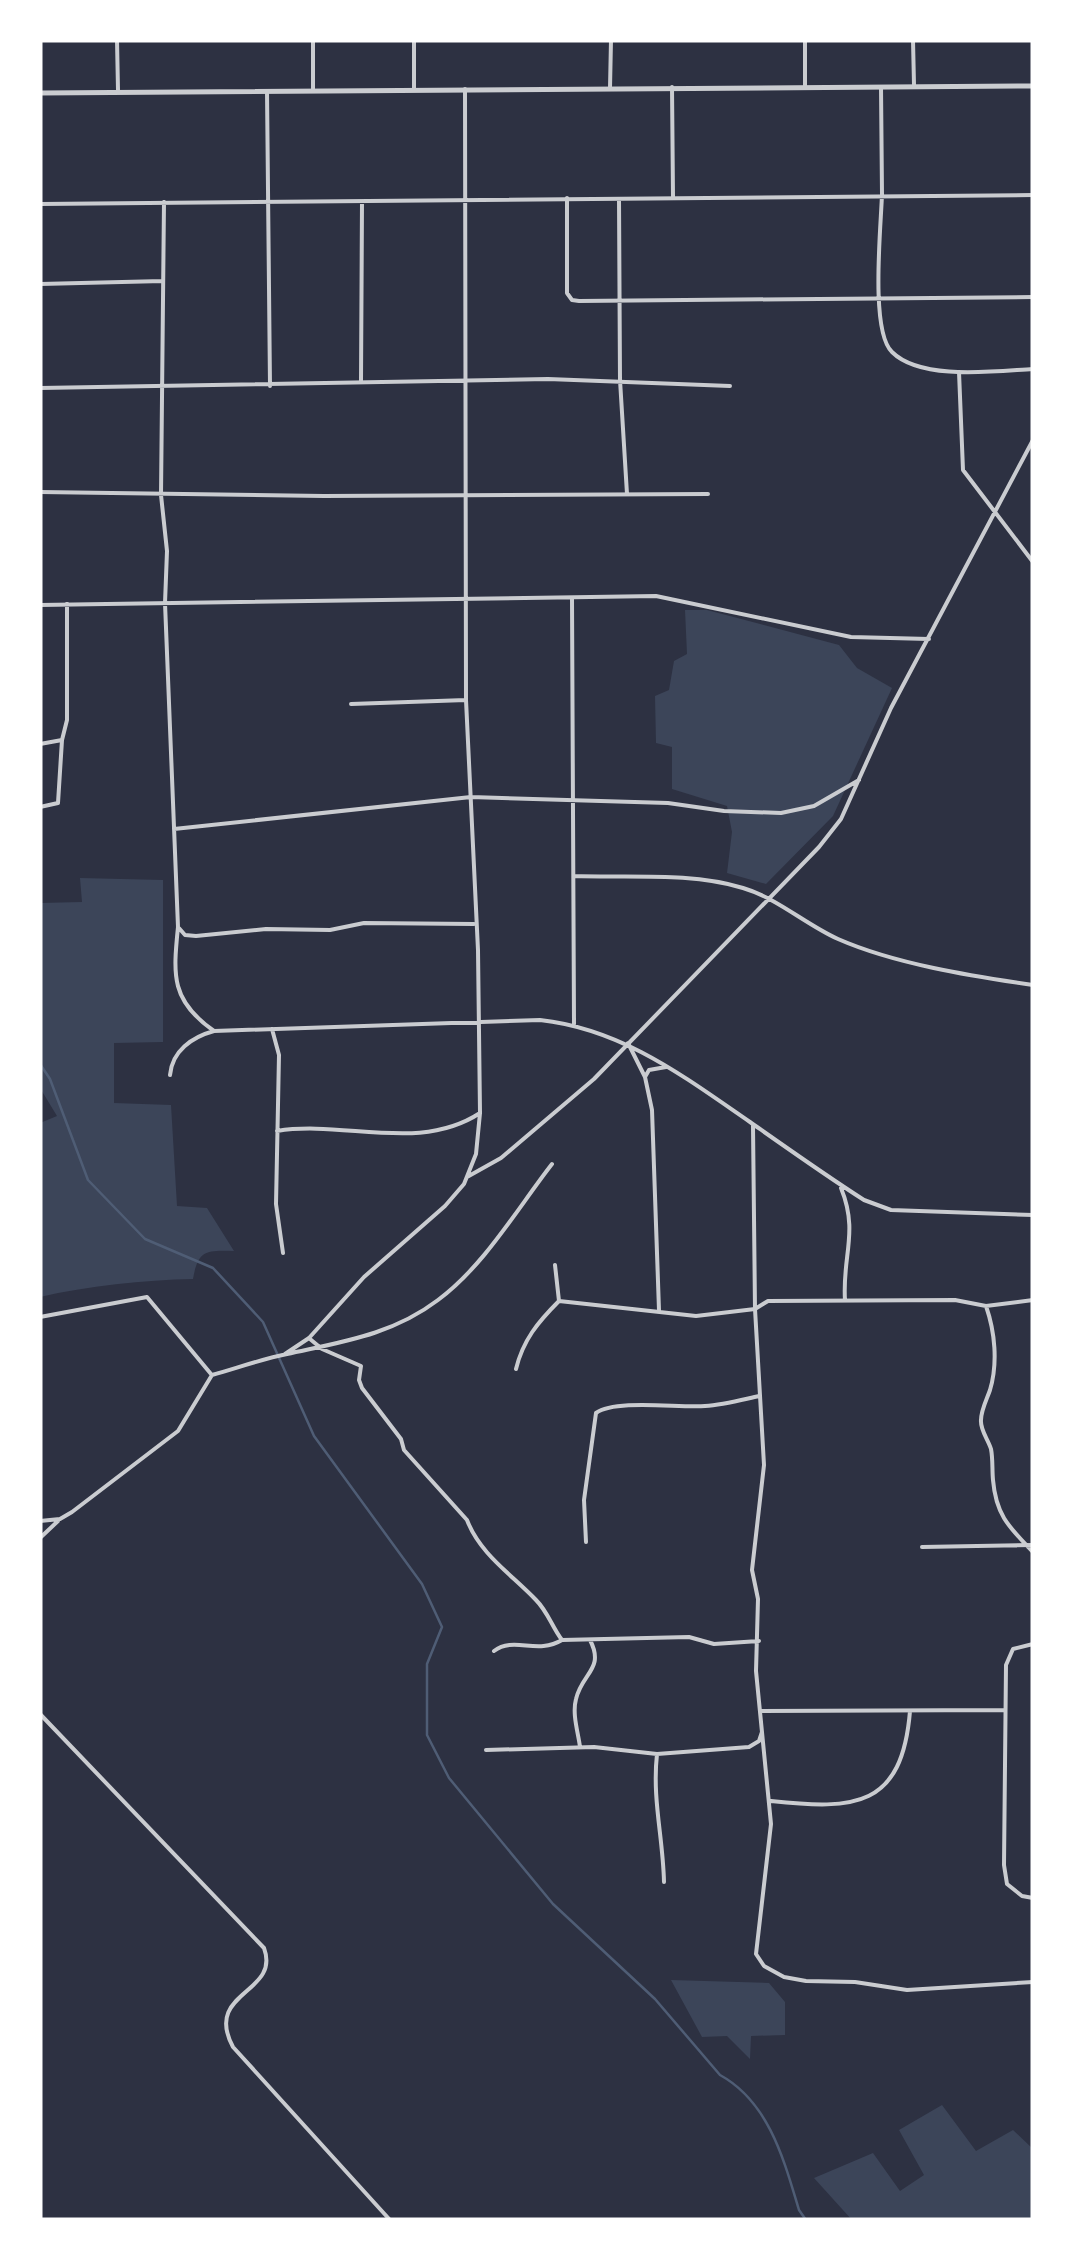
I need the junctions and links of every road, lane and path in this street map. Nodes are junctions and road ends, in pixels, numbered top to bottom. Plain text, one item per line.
1 (117, 40) edge
2 (313, 40) edge
3 (414, 40) edge
4 (610, 40) edge
5 (805, 40) edge
6 (913, 40) edge
7 (1033, 86) edge
8 (672, 87) junction
9 (881, 87) junction
10 (610, 88) junction
11 (805, 88) junction
12 (914, 88) junction
13 (465, 89) junction
14 (414, 90) junction
15 (267, 91) junction
16 (118, 92) junction
17 (312, 92) junction
18 (40, 93) edge
19 (1033, 195) edge
20 (882, 196) junction
21 (567, 198) junction
22 (619, 198) junction
23 (673, 198) junction
24 (465, 199) junction
25 (270, 201) junction
26 (164, 202) junction
27 (362, 202) junction
28 (40, 204) edge
29 (164, 281) junction
30 (40, 284) edge
31 (1033, 297) edge
32 (879, 299) junction
33 (620, 300) junction
34 (1033, 369) edge
35 (959, 372) junction
36 (620, 380) junction
37 (361, 382) junction
38 (466, 382) junction
39 (162, 386) junction
40 (270, 386) junction
41 (730, 386) dead end
42 (40, 388) edge
43 (1033, 440) edge
44 (40, 492) edge
45 (466, 494) junction
46 (627, 494) junction
47 (708, 494) dead end
48 (161, 495) junction
49 (995, 513) junction
50 (1033, 562) edge
51 (467, 597) junction
52 (572, 597) junction
53 (165, 603) junction
54 (67, 604) junction
55 (40, 605) edge
56 (929, 639) junction
57 (466, 700) junction
58 (351, 704) dead end
59 (62, 740) junction
60 (40, 744) edge
61 (860, 780) junction
62 (471, 798) junction
63 (573, 801) junction
64 (40, 807) edge
65 (174, 830) junction
66 (574, 876) junction
67 (768, 898) junction
68 (475, 924) junction
69 (178, 927) junction
70 (1033, 985) edge
71 (479, 1024) junction
72 (574, 1024) junction
73 (272, 1029) junction
74 (214, 1031) junction
75 (628, 1043) junction
76 (669, 1066) junction
77 (170, 1075) dead end
78 (646, 1077) junction
79 (480, 1113) junction
80 (753, 1124) junction
81 (277, 1131) junction
82 (552, 1164) dead end
83 (467, 1177) junction
84 (839, 1184) junction
85 (1033, 1214) edge
86 (283, 1252) dead end
87 (555, 1265) dead end
88 (845, 1300) junction
89 (1033, 1300) edge
90 (559, 1301) junction
91 (986, 1306) junction
92 (659, 1310) junction
93 (754, 1310) junction
94 (40, 1317) edge
95 (309, 1338) junction
96 (322, 1348) junction
97 (284, 1354) junction
98 (516, 1369) dead end
99 (212, 1375) junction
100 (759, 1396) junction
101 (60, 1519) junction
102 (40, 1521) edge
103 (40, 1538) edge
104 (586, 1542) dead end
105 (1026, 1545) junction
106 (1033, 1545) edge
107 (922, 1546) dead end
108 (1033, 1552) edge
109 (562, 1640) junction
110 (590, 1640) junction
111 (759, 1641) junction
112 (1033, 1644) edge
113 (494, 1651) dead end
114 (910, 1710) junction
115 (1005, 1710) junction
116 (762, 1711) junction
117 (40, 1714) edge
118 (764, 1729) junction
119 (580, 1747) junction
120 (486, 1750) dead end
121 (656, 1754) junction
122 (769, 1801) junction
123 (664, 1882) dead end
124 (1033, 1898) edge
125 (1033, 1982) edge
126 (390, 2220) edge

1 - 16 street
2 - 17 street
3 - 14 street
4 - 10 street
5 - 11 street
6 - 12 street
7 - 12 street
8 - 10 street
8 - 11 street
8 - 23 street
9 - 11 street
9 - 12 street
9 - 20 street
10 - 13 street
13 - 14 street
13 - 24 street
14 - 17 street
15 - 16 street
15 - 17 street
15 - 25 street
16 - 18 street
19 - 20 street
20 - 23 street
20 - 32 street
21 - 22 street
21 - 24 street
21 - 33 street
22 - 23 street
22 - 33 street
24 - 27 street
24 - 38 street
25 - 26 street
25 - 27 street
25 - 40 street
26 - 28 street
26 - 29 street
27 - 37 street
29 - 30 street
29 - 39 street
31 - 32 street
32 - 33 street
32 - 35 street
33 - 36 street
34 - 35 street
35 - 49 street
36 - 38 street
36 - 41 street
36 - 46 street
37 - 38 street
37 - 40 street
38 - 45 street
39 - 40 street
39 - 42 street
39 - 48 street
43 - 49 street
44 - 48 street
45 - 46 street
45 - 48 street
45 - 51 street
46 - 47 street
48 - 53 street
49 - 50 street
49 - 56 street
51 - 52 street
51 - 53 street
51 - 57 street
52 - 56 street
52 - 63 street
53 - 54 street
53 - 65 street
54 - 55 street
54 - 59 street
56 - 61 street
57 - 58 street
57 - 62 street
59 - 60 street
59 - 64 street
61 - 63 street
61 - 67 street
62 - 63 street
62 - 65 street
62 - 68 street
63 - 66 street
65 - 69 street
66 - 67 street
66 - 72 street
67 - 70 street
67 - 75 street
68 - 69 street
68 - 71 street
69 - 74 street
71 - 72 street
71 - 73 street
71 - 79 street
72 - 75 street
73 - 74 street
73 - 81 street
74 - 77 street
75 - 76 street
75 - 78 street
75 - 83 street
76 - 78 street
76 - 80 street
78 - 92 street
79 - 81 street
79 - 83 street
80 - 84 street
80 - 93 street
81 - 86 street
82 - 96 street
83 - 95 street
84 - 85 street
84 - 88 street
87 - 90 street
88 - 91 street
88 - 93 street
89 - 91 street
90 - 92 street
90 - 98 street
91 - 105 street
92 - 93 street
93 - 100 street
94 - 99 street
95 - 96 street
95 - 97 street
96 - 97 street
96 - 109 street
97 - 99 street
99 - 101 street
100 - 104 street
100 - 111 street
101 - 102 street
101 - 103 street
105 - 106 street
105 - 107 street
105 - 108 street
109 - 110 street
109 - 113 street
110 - 111 street
110 - 119 street
111 - 116 street
112 - 115 street
114 - 115 street
114 - 116 street
114 - 122 street
115 - 124 street
116 - 118 street
117 - 126 street
118 - 121 street
118 - 122 street
119 - 120 street
119 - 121 street
121 - 123 street
122 - 125 street

